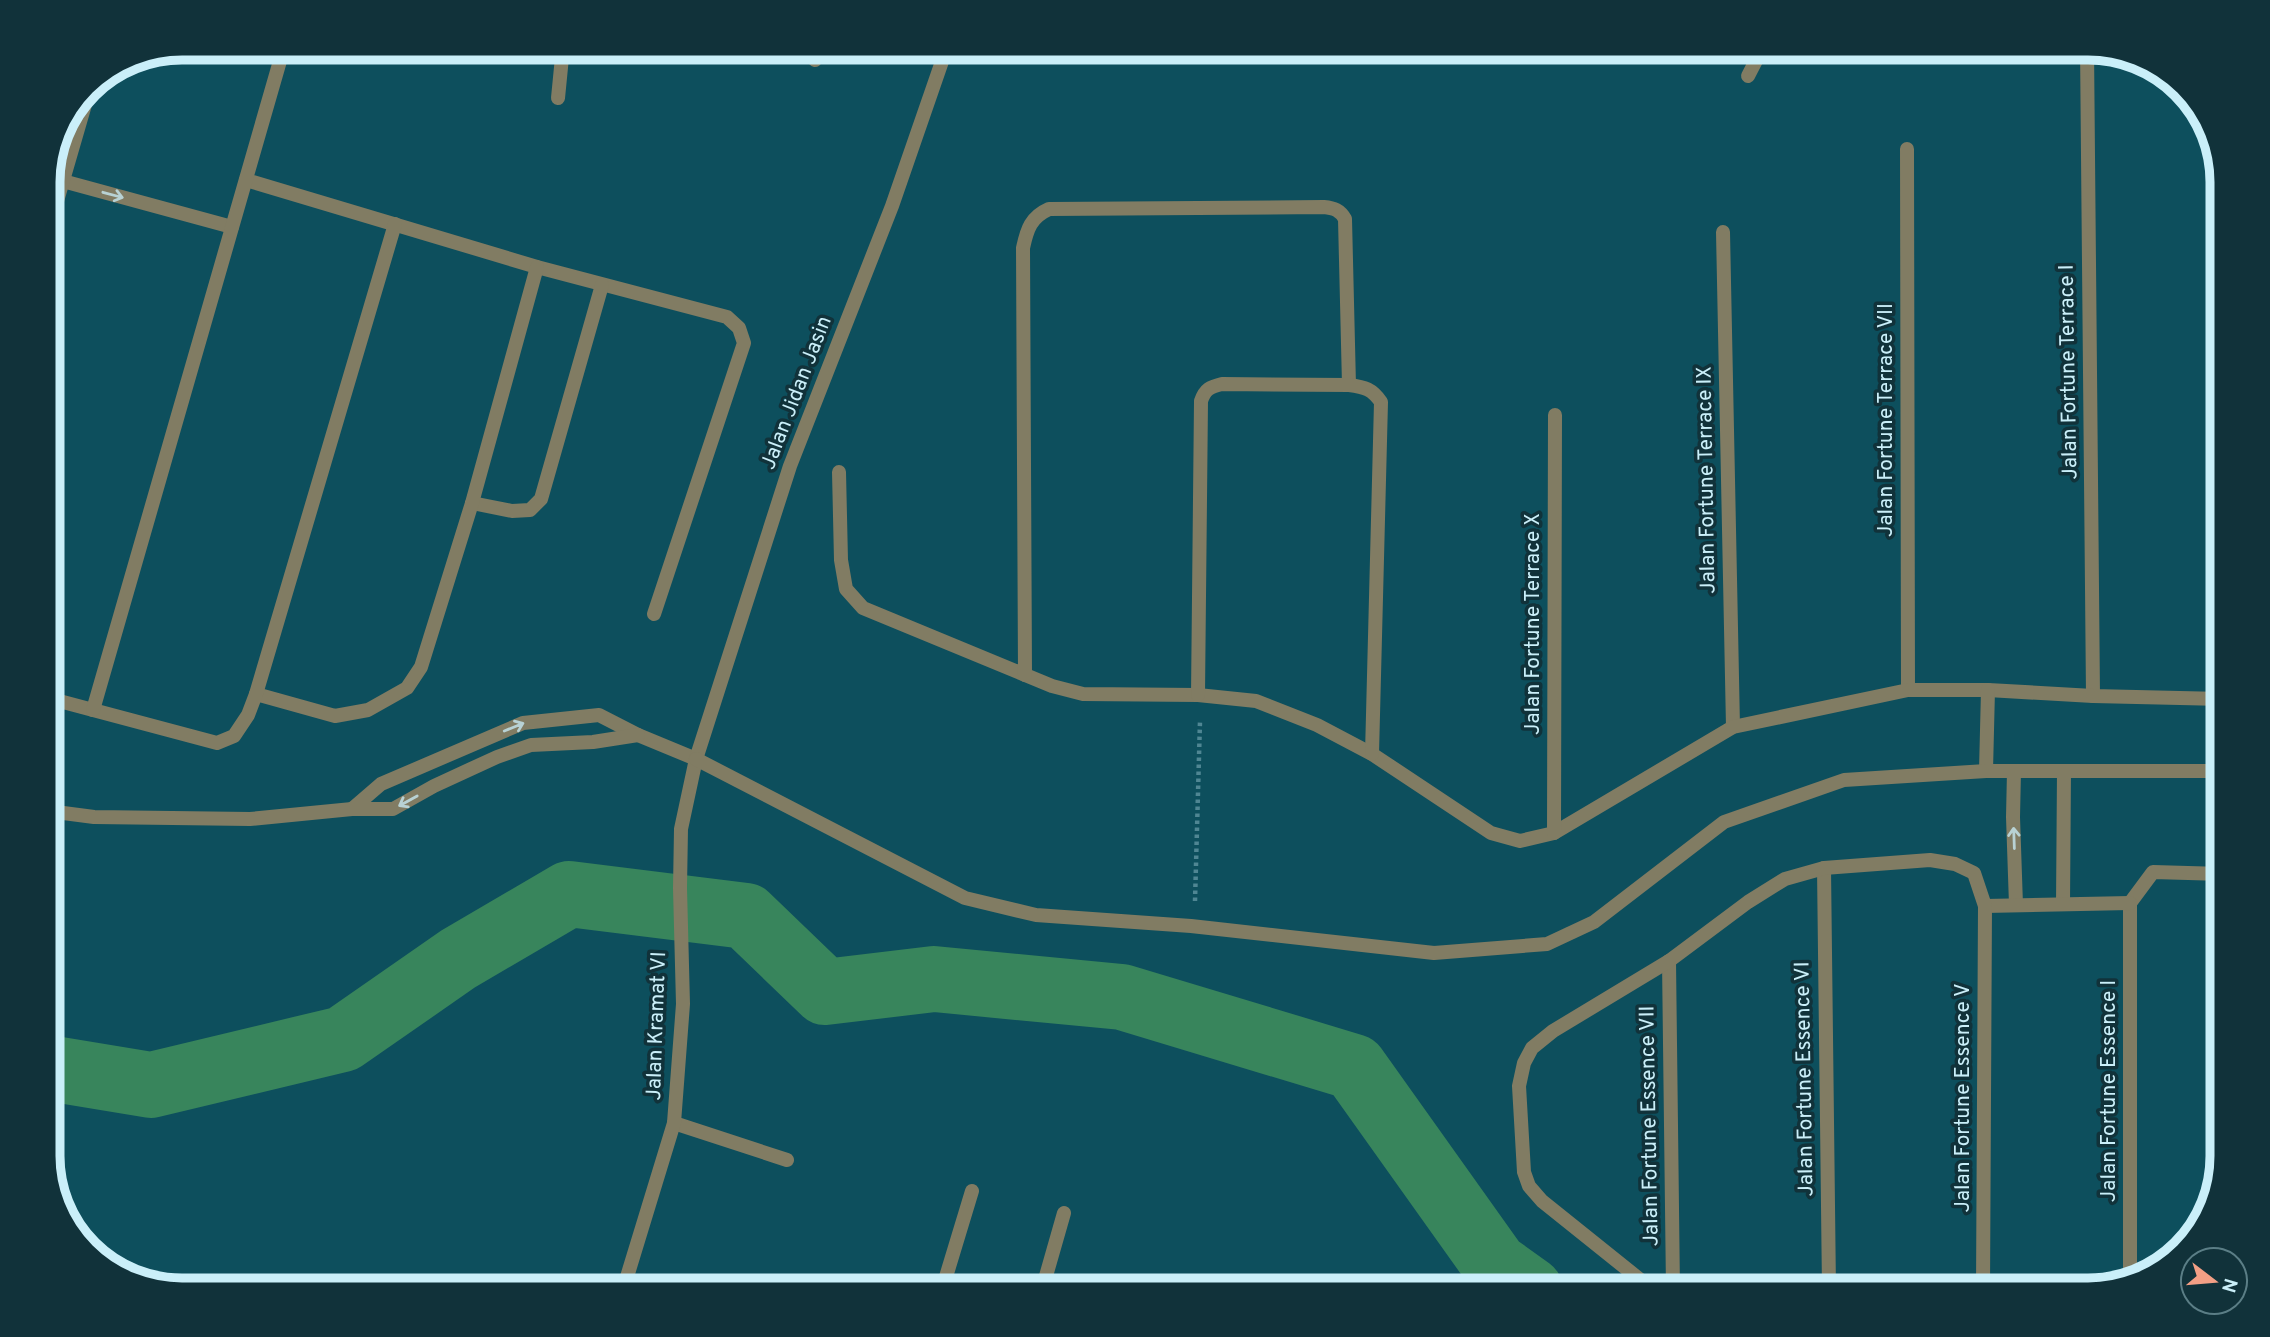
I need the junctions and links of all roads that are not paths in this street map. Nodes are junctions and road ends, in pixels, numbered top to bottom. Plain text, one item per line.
1 (280, 60) edge
2 (561, 60) edge
3 (942, 60) edge
4 (1756, 60) edge
5 (2087, 60) edge
6 (1748, 76) dead end
7 (558, 98) dead end
8 (78, 117) edge
9 (1907, 149) dead end
10 (62, 160) edge
11 (60, 180) edge
12 (246, 180) junction
13 (395, 224) junction
14 (232, 227) junction
15 (1723, 232) dead end
16 (537, 267) junction
17 (602, 285) junction
18 (1349, 385) junction
19 (1555, 415) dead end
20 (839, 472) dead end
21 (472, 503) junction
22 (654, 614) dead end
23 (1025, 675) junction
24 (1908, 690) junction
25 (1988, 690) junction
26 (256, 694) junction
27 (1198, 695) junction
28 (2093, 696) junction
29 (2210, 699) edge
30 (60, 701) edge
31 (93, 710) junction
32 (1733, 727) junction
33 (638, 735) junction
34 (1372, 754) junction
35 (696, 758) junction
36 (1986, 771) junction
37 (2014, 771) junction
38 (2064, 771) junction
39 (2210, 771) edge
40 (352, 809) junction
41 (60, 813) edge
42 (1554, 833) junction
43 (1824, 868) junction
44 (2210, 874) edge
45 (2130, 903) junction
46 (2063, 904) junction
47 (2016, 905) junction
48 (1984, 906) junction
49 (1669, 961) junction
50 (674, 1123) junction
51 (787, 1160) dead end
52 (972, 1191) dead end
53 (1064, 1213) dead end
54 (2130, 1270) edge
55 (626, 1278) edge
56 (946, 1278) edge
57 (1045, 1278) edge
58 (1638, 1278) edge
59 (1673, 1278) edge
60 (1829, 1278) edge
61 (1983, 1278) edge

1 - 12 street
2 - 7 street
3 - 35 street, Jalan Jidan Jasin
4 - 6 street
5 - 28 street, Jalan Fortune Terrace I
8 - 10 street
9 - 24 street, Jalan Fortune Terrace VII
11 -> 14 street
12 - 13 street
12 - 14 street
13 - 16 street
13 - 26 street
14 - 31 street
15 - 32 street, Jalan Fortune Terrace IX
16 - 17 street
16 - 21 street
17 - 21 street
17 - 22 street
18 - 23 street
18 - 27 street
18 - 34 street
19 - 42 street, Jalan Fortune Terrace X
20 - 23 street
21 - 26 street
23 - 27 street
24 - 25 street
24 - 32 street
25 - 28 street
25 - 36 street
26 - 31 street
27 - 34 street
28 - 29 street
30 - 31 street
32 - 42 street
33 - 35 street
33 -> 40 street
40 -> 33 street
34 - 42 street
35 - 36 street
35 - 50 street, Jalan Kramat VI
36 - 37 street
37 - 38 street
47 -> 37 street
38 - 39 street
38 - 46 street
40 - 41 street
43 - 48 street, Jalan Fortune Essence V
43 - 49 street, Jalan Fortune Essence V
43 - 60 street, Jalan Fortune Essence VI
44 - 45 street
45 - 46 street
45 - 54 street, Jalan Fortune Essence I
46 - 47 street
47 - 48 street
48 - 61 street, Jalan Fortune Essence V
49 - 58 street, Jalan Fortune Essence V
49 - 59 street, Jalan Fortune Essence VII
50 - 51 street
50 - 55 street, Jalan Kramat VI
52 - 56 street
53 - 57 street

